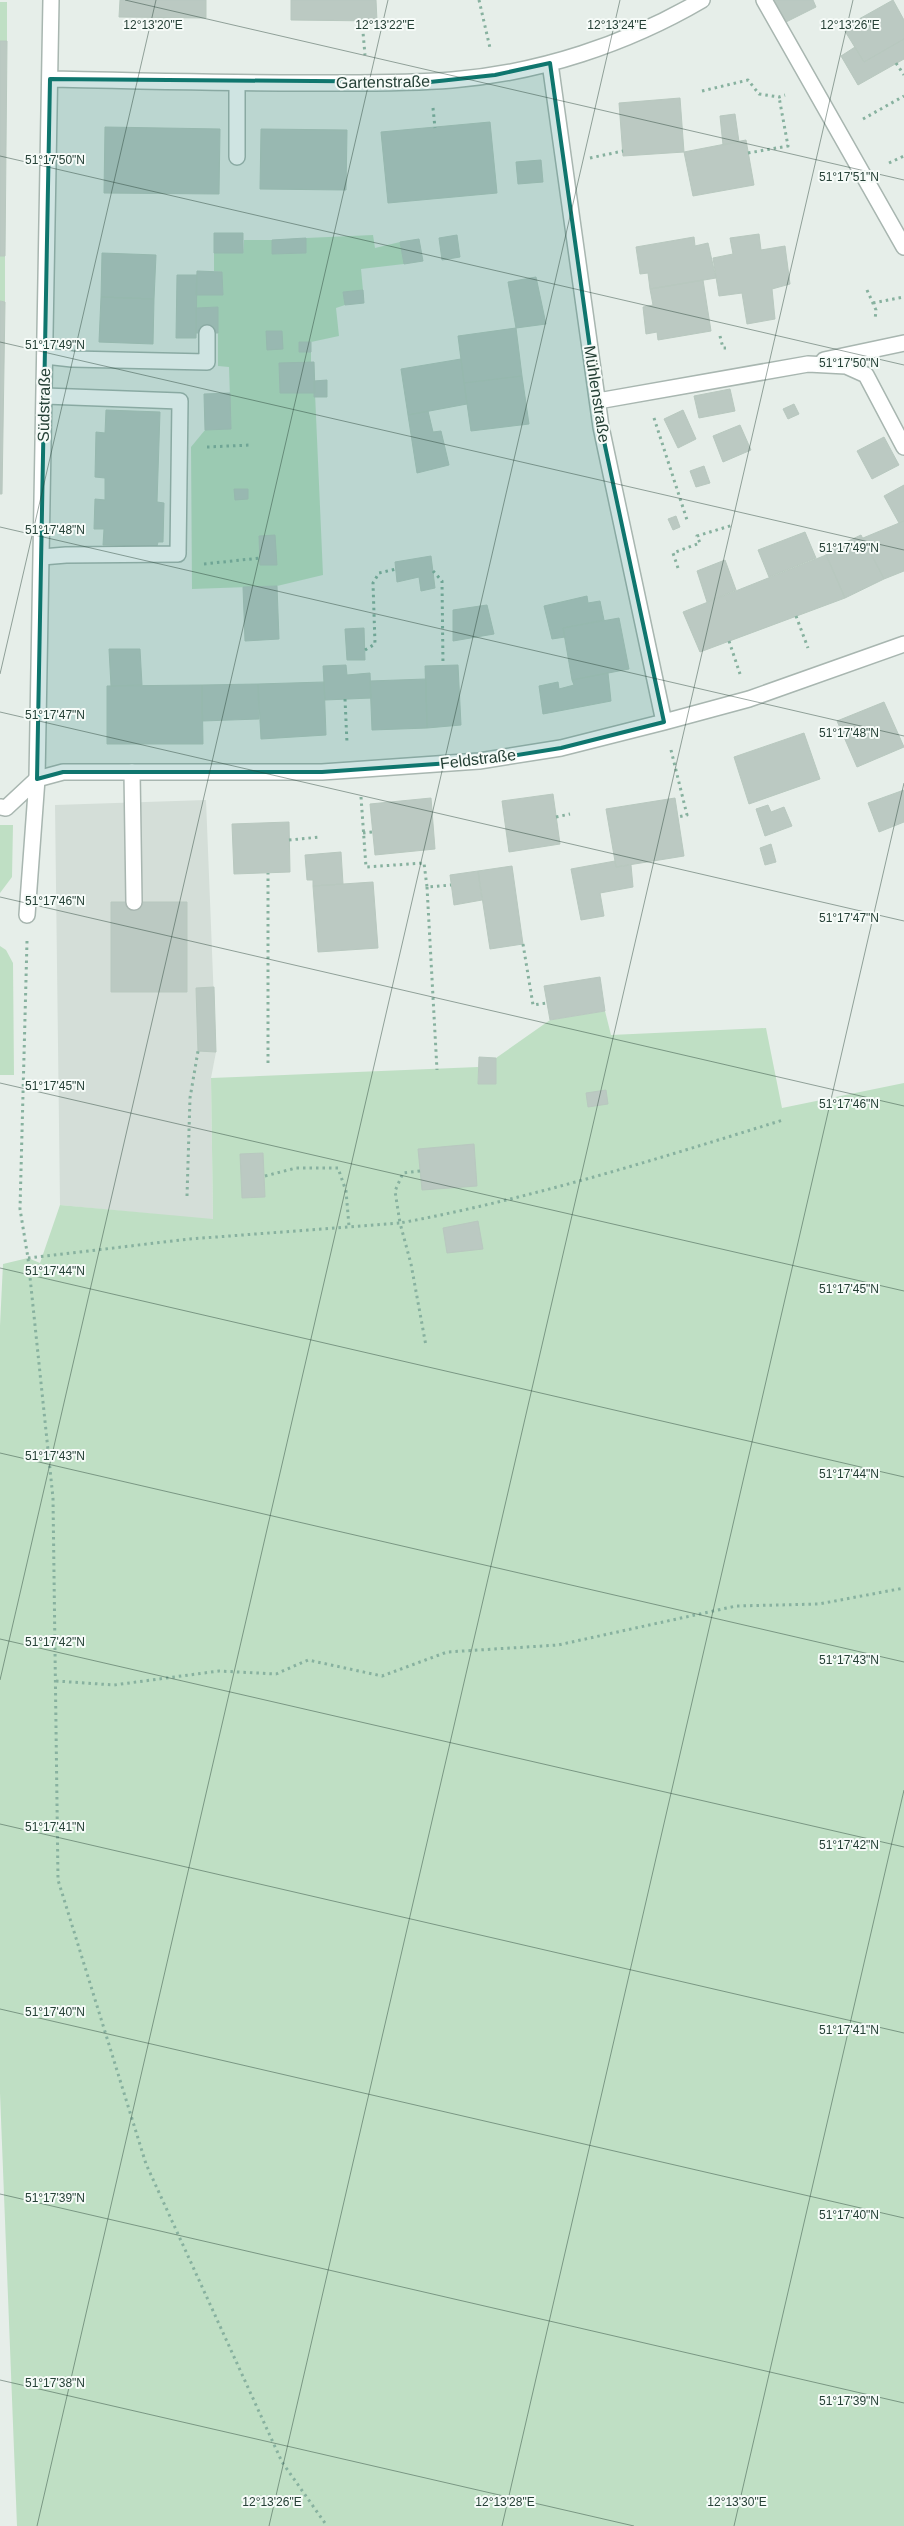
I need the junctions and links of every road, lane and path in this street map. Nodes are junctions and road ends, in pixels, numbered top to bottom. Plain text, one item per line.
1 (51, 0) edge
2 (479, 0) edge
3 (702, 0) edge
4 (764, 0) edge
5 (362, 21) dead end
6 (550, 63) junction
7 (896, 63) dead end
8 (495, 75) junction
9 (904, 75) edge
10 (50, 79) junction
11 (810, 82) junction
12 (238, 83) junction
13 (367, 83) junction
14 (702, 91) dead end
15 (904, 96) edge
16 (779, 97) junction
17 (838, 129) junction
18 (623, 151) dead end
19 (748, 153) dead end
20 (237, 157) dead end
21 (581, 160) dead end
22 (904, 247) edge
23 (867, 290) dead end
24 (904, 297) edge
25 (873, 304) junction
26 (875, 326) dead end
27 (207, 333) dead end
28 (720, 336) dead end
29 (904, 343) edge
30 (732, 347) dead end
31 (45, 356) junction
32 (808, 364) junction
33 (645, 394) junction
34 (44, 396) junction
35 (598, 401) junction
36 (251, 445) dead end
37 (179, 447) junction
38 (904, 448) edge
39 (687, 520) dead end
40 (733, 525) dead end
41 (178, 554) junction
42 (42, 557) junction
43 (260, 558) dead end
44 (678, 568) dead end
45 (396, 569) dead end
46 (433, 571) dead end
47 (904, 644) edge
48 (365, 650) dead end
49 (443, 665) dead end
50 (345, 699) dead end
51 (664, 722) junction
52 (357, 770) junction
53 (132, 772) junction
54 (38, 780) junction
55 (0, 807) edge
56 (570, 814) dead end
57 (556, 816) dead end
58 (678, 817) dead end
59 (372, 832) dead end
60 (363, 833) junction
61 (320, 837) dead end
62 (289, 840) dead end
63 (268, 873) dead end
64 (451, 885) dead end
65 (426, 887) junction
66 (134, 902) dead end
67 (27, 915) joint
68 (524, 944) dead end
69 (547, 1003) dead end
70 (198, 1051) dead end
71 (268, 1063) dead end
72 (437, 1070) dead end
73 (784, 1120) dead end
74 (420, 1171) dead end
75 (264, 1176) dead end
76 (187, 1196) dead end
77 (400, 1223) junction
78 (349, 1226) junction
79 (28, 1258) junction
80 (426, 1346) dead end
81 (904, 1588) edge
82 (56, 1681) junction
83 (328, 2526) edge

1 - 10 street, Südstraße
2 - 8 path
3 - 6 street, Gartenstraße
4 - 11 street
5 - 13 path
6 - 8 street, Gartenstraße
6 - 35 street, Mühlenstraße
7 - 9 path
8 - 13 street, Gartenstraße
10 - 12 street, Gartenstraße
10 - 31 street, Südstraße
11 - 16 path
11 - 17 street
12 - 13 street, Gartenstraße
12 - 20 street
14 - 16 path
15 - 17 path
16 - 19 path
17 - 22 street
18 - 21 path
23 - 25 path
24 - 25 path
25 - 26 path
27 - 31 street
28 - 30 path
29 - 32 street
31 - 34 street, Südstraße
32 - 33 street
32 - 38 street
33 - 35 street
33 - 39 path
34 - 37 street
34 - 42 street, Südstraße
35 - 51 street, Mühlenstraße
36 - 37 path
37 - 41 street
40 - 44 path
41 - 42 street
41 - 43 path
42 - 54 street, Südstraße
45 - 48 path
46 - 49 path
47 - 51 street, Feldstraße
50 - 52 path
51 - 52 street, Feldstraße
51 - 58 path
52 - 53 street, Feldstraße
52 - 60 path
53 - 54 street, Feldstraße
53 - 66 street
54 - 55 street
54 - 67 street, Südstraße
56 - 57 path
59 - 60 path
60 - 65 path
61 - 62 path
63 - 71 path
64 - 65 path
65 - 72 path
67 - 79 path
68 - 69 path
70 - 76 path
73 - 77 path
74 - 77 path
75 - 78 path
77 - 78 path
77 - 80 path
78 - 79 path
79 - 82 path
81 - 82 path
82 - 83 path

